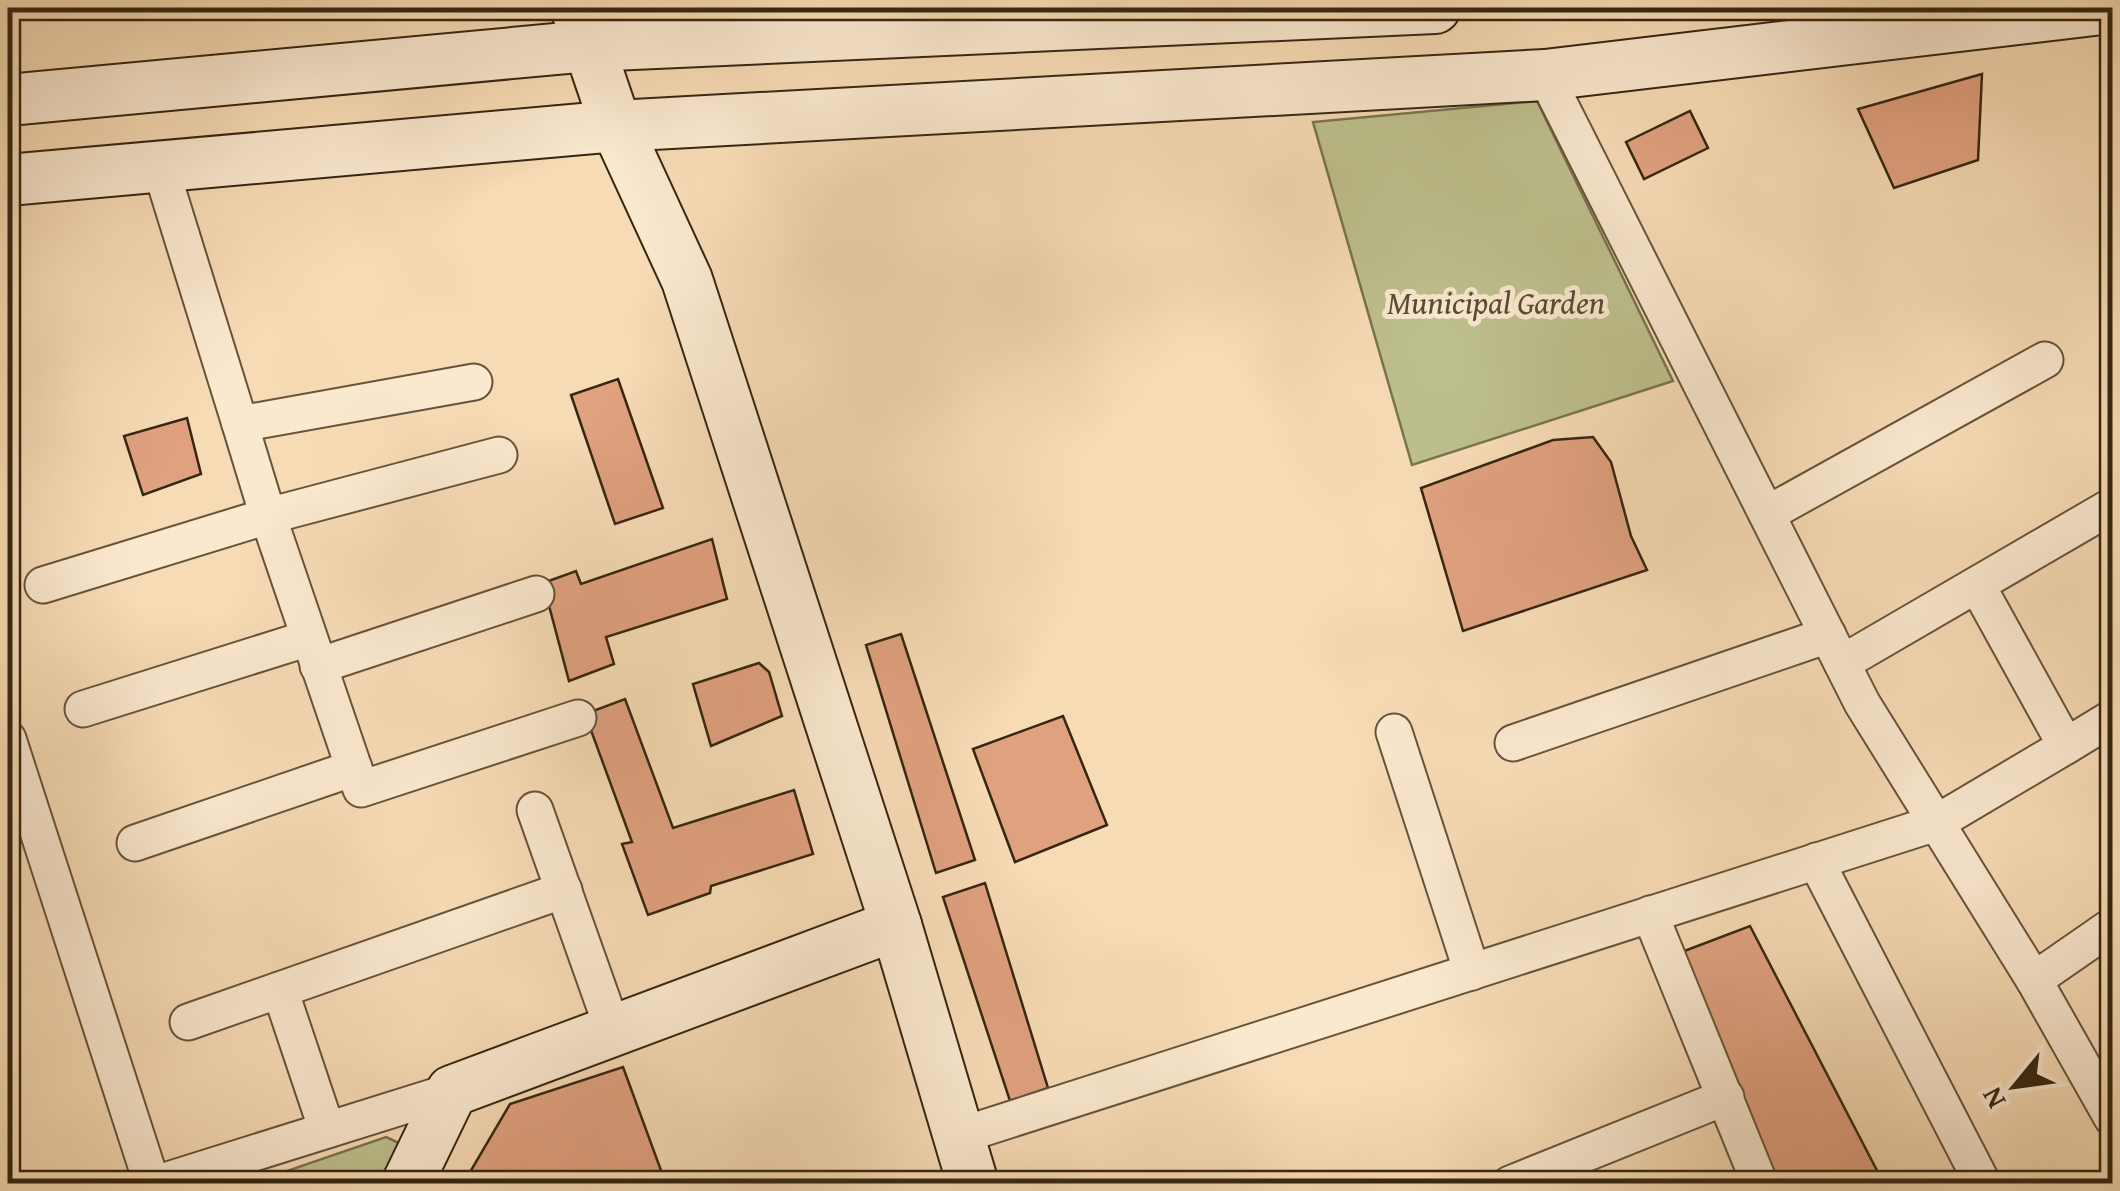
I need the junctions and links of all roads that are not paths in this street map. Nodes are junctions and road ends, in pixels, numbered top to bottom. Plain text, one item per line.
1 (1424, 8) edge
2 (2111, 8) edge
3 (1244, 12) edge
4 (582, 27) edge
5 (1545, 75) junction
6 (8, 100) edge
7 (616, 126) junction
8 (160, 166) junction
9 (8, 180) edge
10 (2045, 360) dead end
11 (474, 382) dead end
12 (240, 424) junction
13 (499, 455) dead end
14 (2112, 506) edge
15 (1767, 514) junction
16 (268, 516) junction
17 (1977, 585) junction
18 (43, 586) dead end
19 (536, 594) dead end
20 (1835, 649) junction
21 (314, 652) junction
22 (83, 709) dead end
23 (578, 718) dead end
24 (2112, 718) edge
25 (1394, 732) dead end
26 (8, 739) edge
27 (1513, 742) dead end
28 (2066, 746) junction
29 (354, 768) junction
30 (536, 810) dead end
31 (1936, 823) junction
32 (135, 843) dead end
33 (1816, 862) junction
34 (564, 890) junction
35 (1650, 914) junction
36 (896, 925) junction
37 (2112, 926) edge
38 (1472, 972) junction
39 (2034, 980) junction
40 (280, 990) junction
41 (188, 1022) dead end
42 (614, 1030) junction
43 (452, 1091) junction
44 (1726, 1098) junction
45 (2112, 1118) edge
46 (326, 1130) junction
47 (959, 1136) junction
48 (154, 1184) edge
49 (407, 1184) edge
50 (973, 1184) edge
51 (1510, 1184) edge
52 (1760, 1184) edge
53 (1983, 1184) edge

1 - 3 main road
2 - 5 main road
3 - 4 main road
4 - 6 main road
4 - 7 main road
5 - 7 main road
5 - 15 street
7 - 8 main road
7 - 36 main road
8 - 9 main road
8 - 12 street
10 - 15 street
11 - 12 street
12 - 16 street
13 - 16 street
14 - 17 street
15 - 20 street
16 - 18 street
16 - 21 street
17 - 20 street
17 - 28 street
19 - 21 street
20 - 27 street
20 - 31 street
21 - 22 street
21 - 29 street
23 - 29 street
24 - 28 street
25 - 38 street
26 - 48 street
28 - 31 street
29 - 32 street
30 - 34 street
31 - 33 street
31 - 39 street
33 - 35 street
33 - 53 street
34 - 40 street
34 - 42 street
35 - 38 street
35 - 44 street
36 - 42 main road
36 - 47 main road
37 - 39 street
38 - 47 street
39 - 45 street
40 - 41 street
40 - 46 street
42 - 43 main road
43 - 46 street
43 - 49 main road
44 - 51 street
44 - 52 street
46 - 48 street
47 - 50 main road

